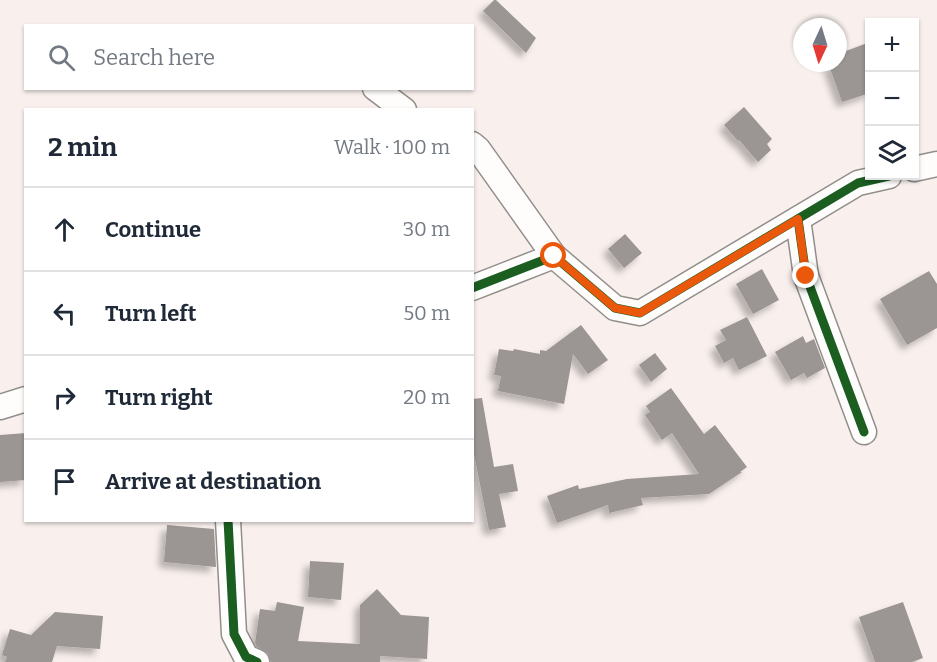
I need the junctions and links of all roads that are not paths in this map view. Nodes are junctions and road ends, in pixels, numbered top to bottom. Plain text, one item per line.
1 (378, 90) edge
2 (401, 108) edge
3 (474, 146) edge
4 (937, 164) edge
5 (919, 168) edge
6 (871, 180) edge
7 (798, 219) junction
8 (554, 256) junction
9 (474, 287) edge
10 (24, 400) edge
11 (0, 407) edge
12 (864, 432) dead end
13 (228, 522) edge
14 (257, 662) edge

1 - 2 street
3 - 8 street
4 - 5 street
6 - 7 street
7 - 8 street
7 - 12 street
8 - 9 street
10 - 11 street
13 - 14 street

